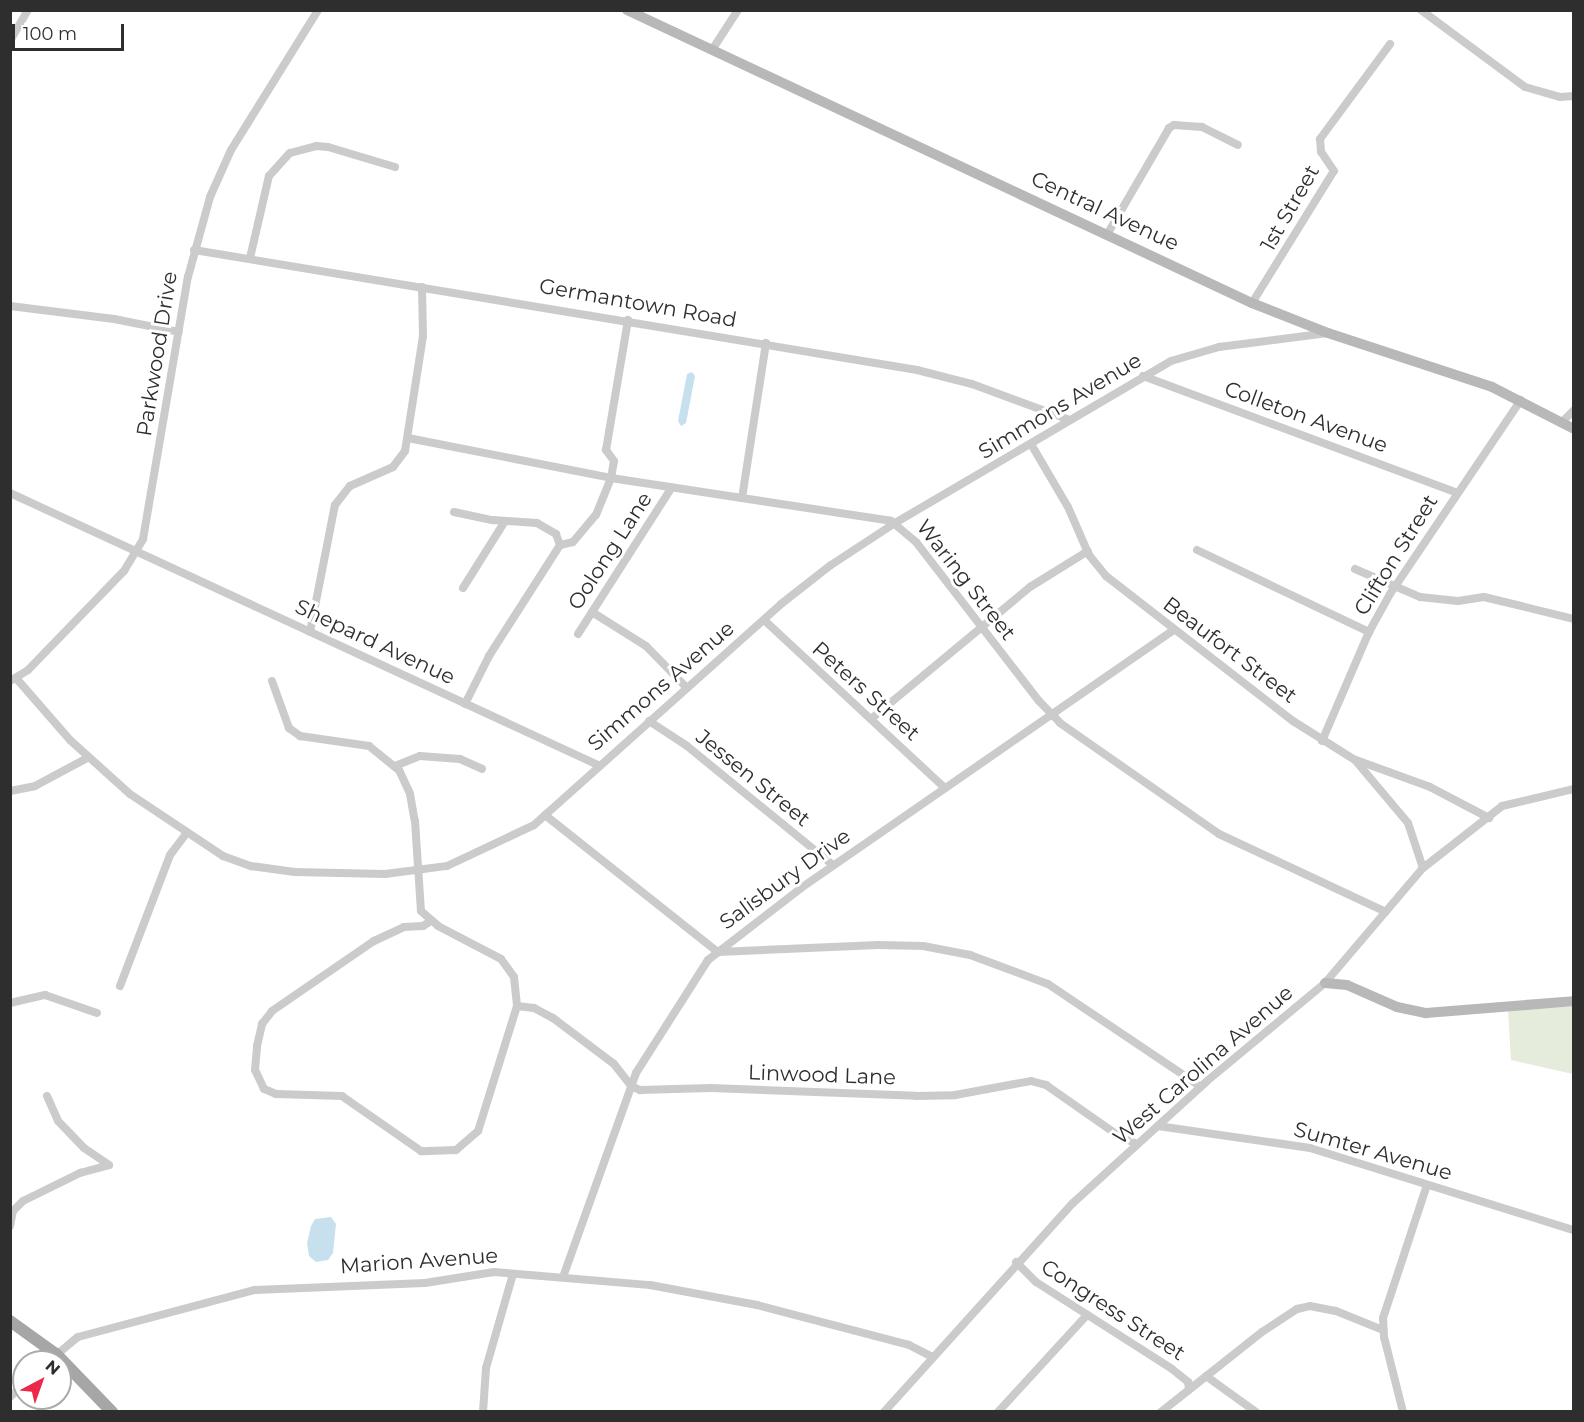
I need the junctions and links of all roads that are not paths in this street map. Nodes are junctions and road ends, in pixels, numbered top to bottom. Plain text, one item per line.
1 (28, 10) edge
2 (318, 10) edge
3 (627, 10) edge
4 (738, 10) edge
5 (1421, 10) edge
6 (10, 41) edge
7 (1390, 44) dead end
8 (712, 50) junction
9 (1574, 96) edge
10 (1238, 146) dead end
11 (395, 167) dead end
12 (1108, 233) junction
13 (194, 250) junction
14 (250, 258) junction
15 (422, 287) junction
16 (1252, 303) junction
17 (10, 306) edge
18 (628, 320) junction
19 (179, 332) junction
20 (1328, 333) junction
21 (766, 343) junction
22 (1143, 376) junction
23 (1521, 400) junction
24 (1574, 410) edge
25 (1070, 420) junction
26 (1562, 422) junction
27 (1574, 429) edge
28 (408, 438) junction
29 (1031, 444) junction
30 (611, 478) junction
31 (672, 487) junction
32 (10, 493) edge
33 (1457, 493) junction
34 (742, 498) junction
35 (454, 512) dead end
36 (505, 520) junction
37 (895, 523) junction
38 (560, 545) junction
39 (137, 550) junction
40 (1197, 550) dead end
41 (1088, 551) junction
42 (1355, 568) dead end
43 (1396, 585) junction
44 (463, 588) dead end
45 (592, 612) junction
46 (1574, 619) edge
47 (764, 620) junction
48 (982, 626) junction
49 (1173, 630) junction
50 (310, 632) junction
51 (1369, 632) junction
52 (578, 634) dead end
53 (13, 680) edge
54 (272, 681) dead end
55 (686, 687) junction
56 (465, 704) junction
57 (1050, 714) junction
58 (871, 719) junction
59 (649, 721) junction
60 (1322, 741) junction
61 (89, 757) junction
62 (1355, 759) junction
63 (598, 765) junction
64 (395, 766) junction
65 (482, 769) dead end
66 (945, 788) junction
67 (1574, 789) edge
68 (10, 791) edge
69 (545, 815) junction
70 (1489, 818) junction
71 (185, 835) junction
72 (833, 865) junction
73 (1423, 868) junction
74 (420, 872) junction
75 (1386, 912) junction
76 (431, 921) junction
77 (718, 951) junction
78 (1325, 983) junction
79 (120, 986) dead end
80 (1574, 1001) edge
81 (10, 1003) edge
82 (517, 1006) junction
83 (97, 1013) dead end
84 (631, 1086) junction
85 (1201, 1087) junction
86 (47, 1096) dead end
87 (1158, 1126) junction
88 (1137, 1144) junction
89 (1427, 1185) junction
90 (10, 1226) edge
91 (1574, 1230) edge
92 (1016, 1262) junction
93 (513, 1274) junction
94 (563, 1277) junction
95 (1087, 1315) junction
96 (10, 1321) edge
97 (1383, 1330) junction
98 (43, 1350) edge
99 (61, 1350) edge
100 (932, 1356) junction
101 (72, 1376) edge
102 (1206, 1376) junction
103 (1189, 1389) junction
104 (112, 1412) edge
105 (483, 1412) edge
106 (884, 1412) edge
107 (998, 1412) edge
108 (1161, 1412) edge
109 (1256, 1412) edge
110 (1403, 1412) edge

1 - 6 street
2 - 13 street, Parkwood Drive
3 - 8 street, Central Avenue
4 - 8 street
5 - 9 street
7 - 16 street, 1st Street
8 - 12 street, Central Avenue
10 - 12 street
11 - 14 street
12 - 16 street, Central Avenue
13 - 14 street, Germantown Road
13 - 19 street, Parkwood Drive
14 - 15 street, Germantown Road
15 - 18 street, Germantown Road
15 - 28 street
16 - 20 street, Central Avenue
17 - 19 street
18 - 21 street, Germantown Road
18 - 30 street
19 - 39 street, Parkwood Drive
20 - 22 street, Simmons Avenue
20 - 23 street, Central Avenue
21 - 25 street, Germantown Road
21 - 34 street
22 - 25 street, Simmons Avenue
22 - 33 street, Colleton Avenue
23 - 26 street, Central Avenue
23 - 33 street, Clifton Street
24 - 26 street
25 - 29 street, Simmons Avenue
26 - 27 street, Central Avenue
28 - 30 street, Waring Street
28 - 50 street
29 - 37 street, Simmons Avenue
29 - 41 street, Beaufort Street
30 - 31 street, Waring Street
30 - 38 street
31 - 34 street, Waring Street
31 - 45 street, Oolong Lane
32 - 39 street, Shepard Avenue
33 - 43 street, Clifton Street
34 - 37 street, Waring Street
35 - 36 street
36 - 38 street
36 - 44 street
37 - 47 street, Simmons Avenue
37 - 48 street, Waring Street
38 - 56 street
39 - 50 street, Shepard Avenue
39 - 53 street, Parkwood Drive
40 - 51 street
41 - 48 street
41 - 49 street, Beaufort Street
42 - 43 street
43 - 46 street
43 - 51 street, Clifton Street
45 - 52 street, Oolong Lane
45 - 55 street
47 - 55 street, Simmons Avenue
47 - 58 street, Peters Street
48 - 57 street, Waring Street
48 - 58 street
49 - 57 street, Salisbury Drive
49 - 60 street, Beaufort Street
50 - 56 street, Shepard Avenue
51 - 60 street, Clifton Street
53 - 61 street, Simmons Avenue
54 - 64 street
55 - 59 street, Simmons Avenue
56 - 63 street, Shepard Avenue
57 - 66 street, Salisbury Drive
57 - 75 street, Waring Street
58 - 66 street, Peters Street
59 - 63 street, Simmons Avenue
59 - 72 street, Jessen Street
60 - 62 street, Beaufort Street
61 - 68 street
61 - 71 street, Simmons Avenue
62 - 70 street
62 - 73 street, Beaufort Street
63 - 69 street, Simmons Avenue
64 - 65 street
64 - 74 street
66 - 72 street, Salisbury Drive
67 - 70 street, West Carolina Avenue
69 - 74 street, Simmons Avenue
69 - 77 street
70 - 73 street, West Carolina Avenue
71 - 74 street, Simmons Avenue
71 - 79 street
72 - 77 street, Salisbury Drive
73 - 75 street, West Carolina Avenue
74 - 76 street
75 - 78 street, West Carolina Avenue
76 - 82 street
76 - 82 street
77 - 84 street, Salisbury Drive
77 - 85 street
78 - 80 street
78 - 85 street, West Carolina Avenue
81 - 83 street
82 - 84 street
84 - 88 street, Linwood Lane
84 - 94 street, Salisbury Drive
85 - 87 street, West Carolina Avenue
86 - 90 street
87 - 88 street, West Carolina Avenue
87 - 89 street, Sumter Avenue
88 - 92 street, West Carolina Avenue
89 - 91 street, Sumter Avenue
89 - 97 street
92 - 95 street, Congress Street
92 - 100 street, West Carolina Avenue
93 - 94 street, Marion Avenue
93 - 99 street, Marion Avenue
93 - 105 street
94 - 100 street, Marion Avenue
95 - 103 street, Congress Street
95 - 107 street
96 - 98 main road
97 - 102 street
97 - 110 street
100 - 106 street, West Carolina Avenue
101 - 104 main road
102 - 103 street
102 - 109 street
103 - 108 street

